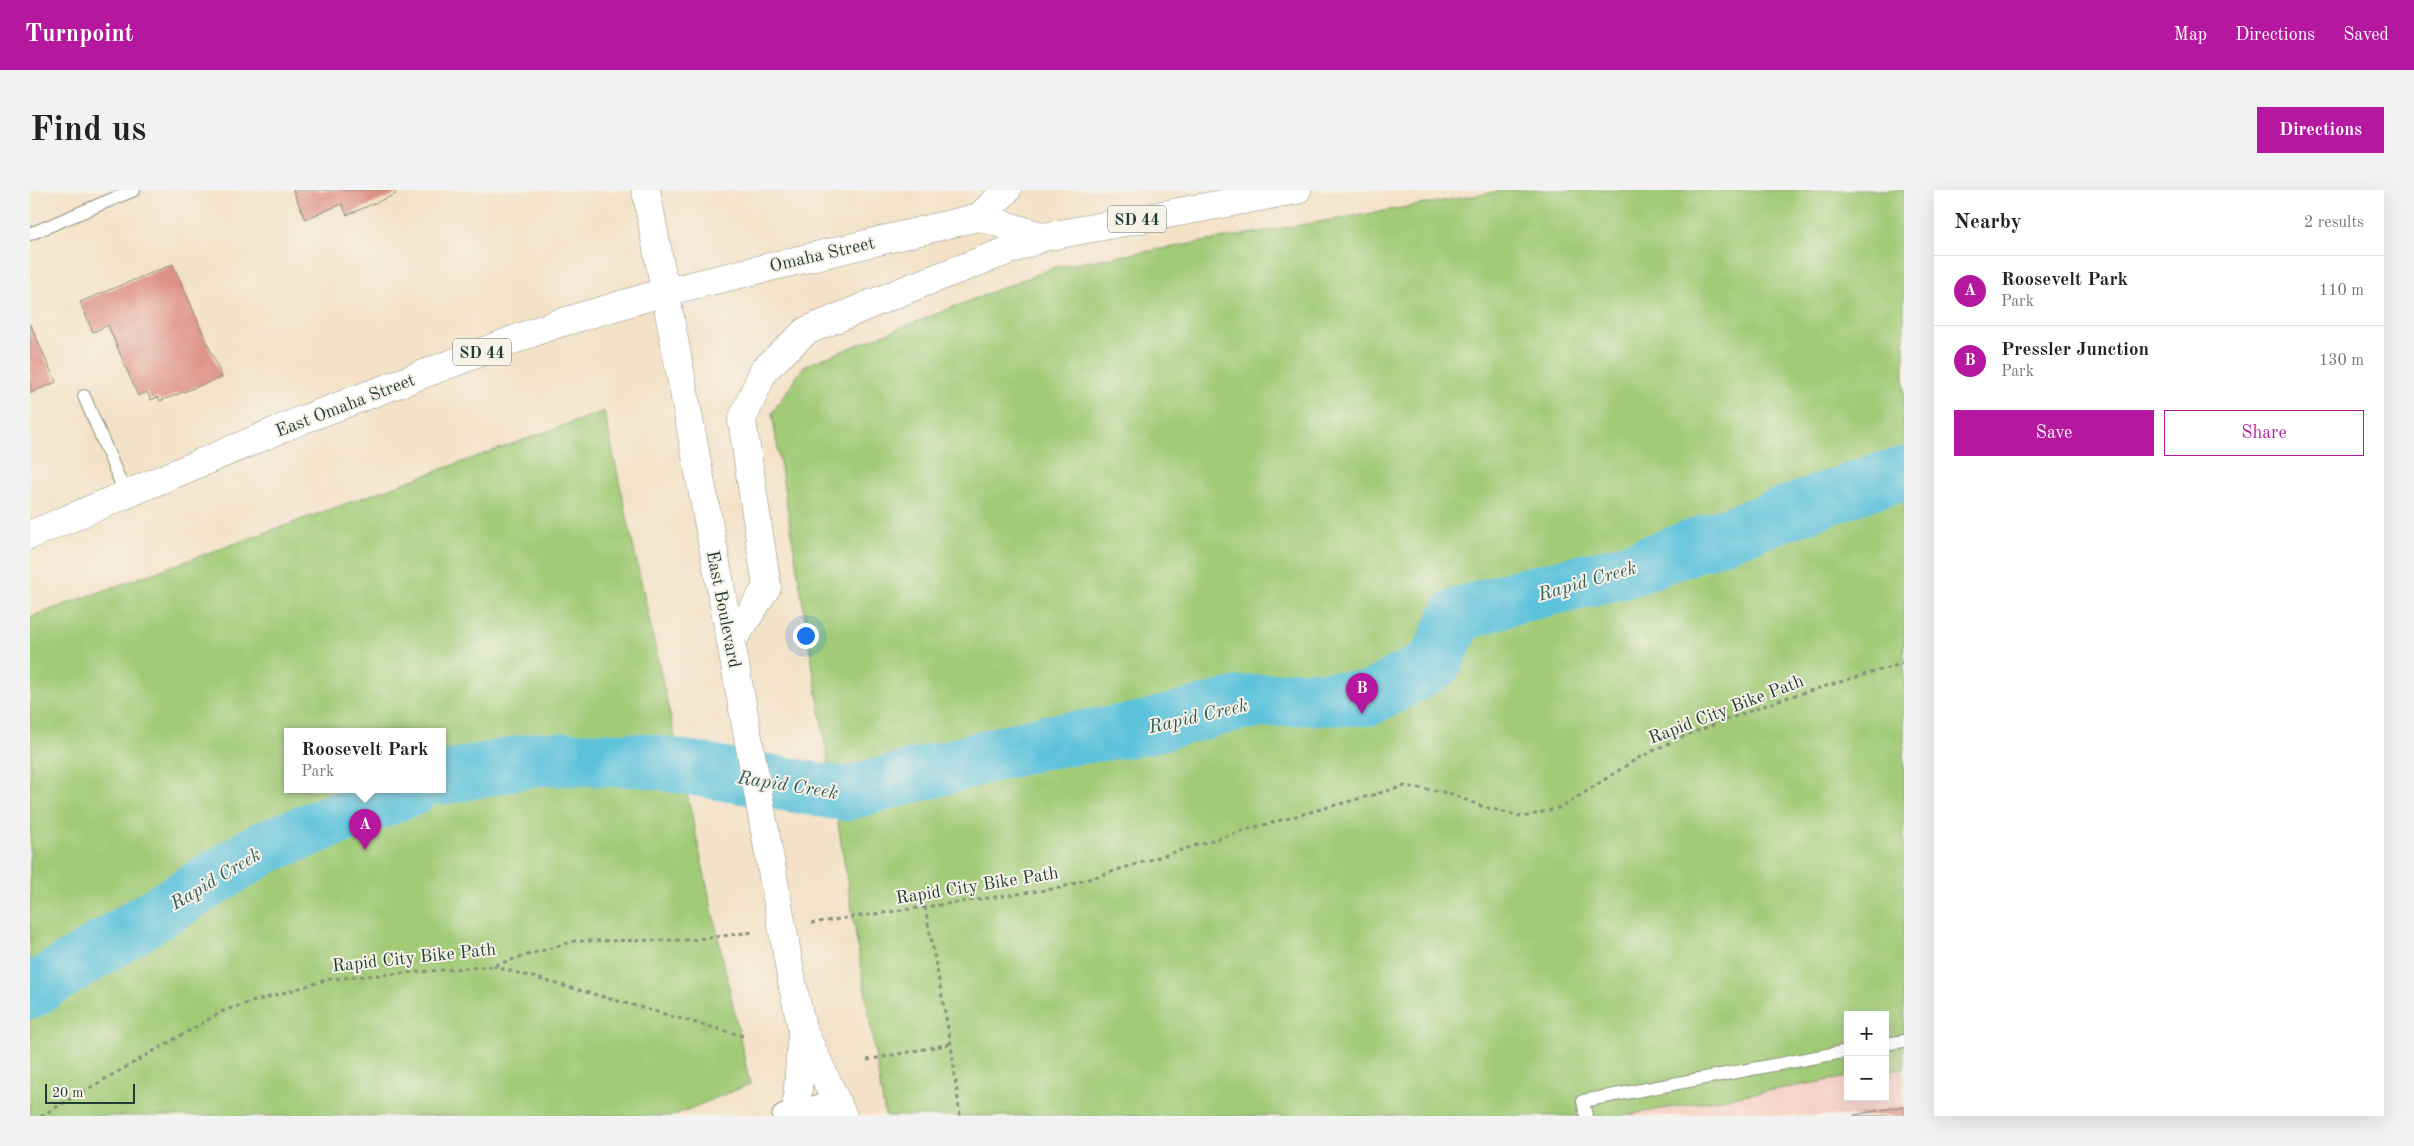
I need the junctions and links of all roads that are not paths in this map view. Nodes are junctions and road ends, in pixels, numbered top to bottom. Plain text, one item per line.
1 (134, 190) edge
2 (646, 190) edge
3 (1007, 190) edge
4 (1297, 190) edge
5 (979, 217) junction
6 (30, 234) edge
7 (1044, 236) junction
8 (665, 292) junction
9 (84, 396) dead end
10 (126, 494) junction
11 (30, 535) edge
12 (731, 643) junction
13 (802, 1028) junction
14 (1904, 1041) edge
15 (1889, 1043) edge
16 (1844, 1052) edge
17 (840, 1109) edge
18 (795, 1115) edge
19 (1586, 1116) edge

1 - 6 lane
2 - 8 main road, East Boulevard
3 - 5 main road
4 - 7 main road, Omaha Street / SD 44
5 - 7 main road, Omaha Street / SD 44
5 - 8 main road, Omaha Street / SD 44
7 - 12 main road
8 - 10 main road, East Omaha Street / SD 44
8 - 12 main road, East Boulevard
9 - 10 lane
10 - 11 main road, East Omaha Street / SD 44
12 - 13 main road, East Boulevard, bridge
13 - 17 main road, East Boulevard
13 - 18 main road, East Boulevard
14 - 15 lane
16 - 19 lane
17 - 18 street

